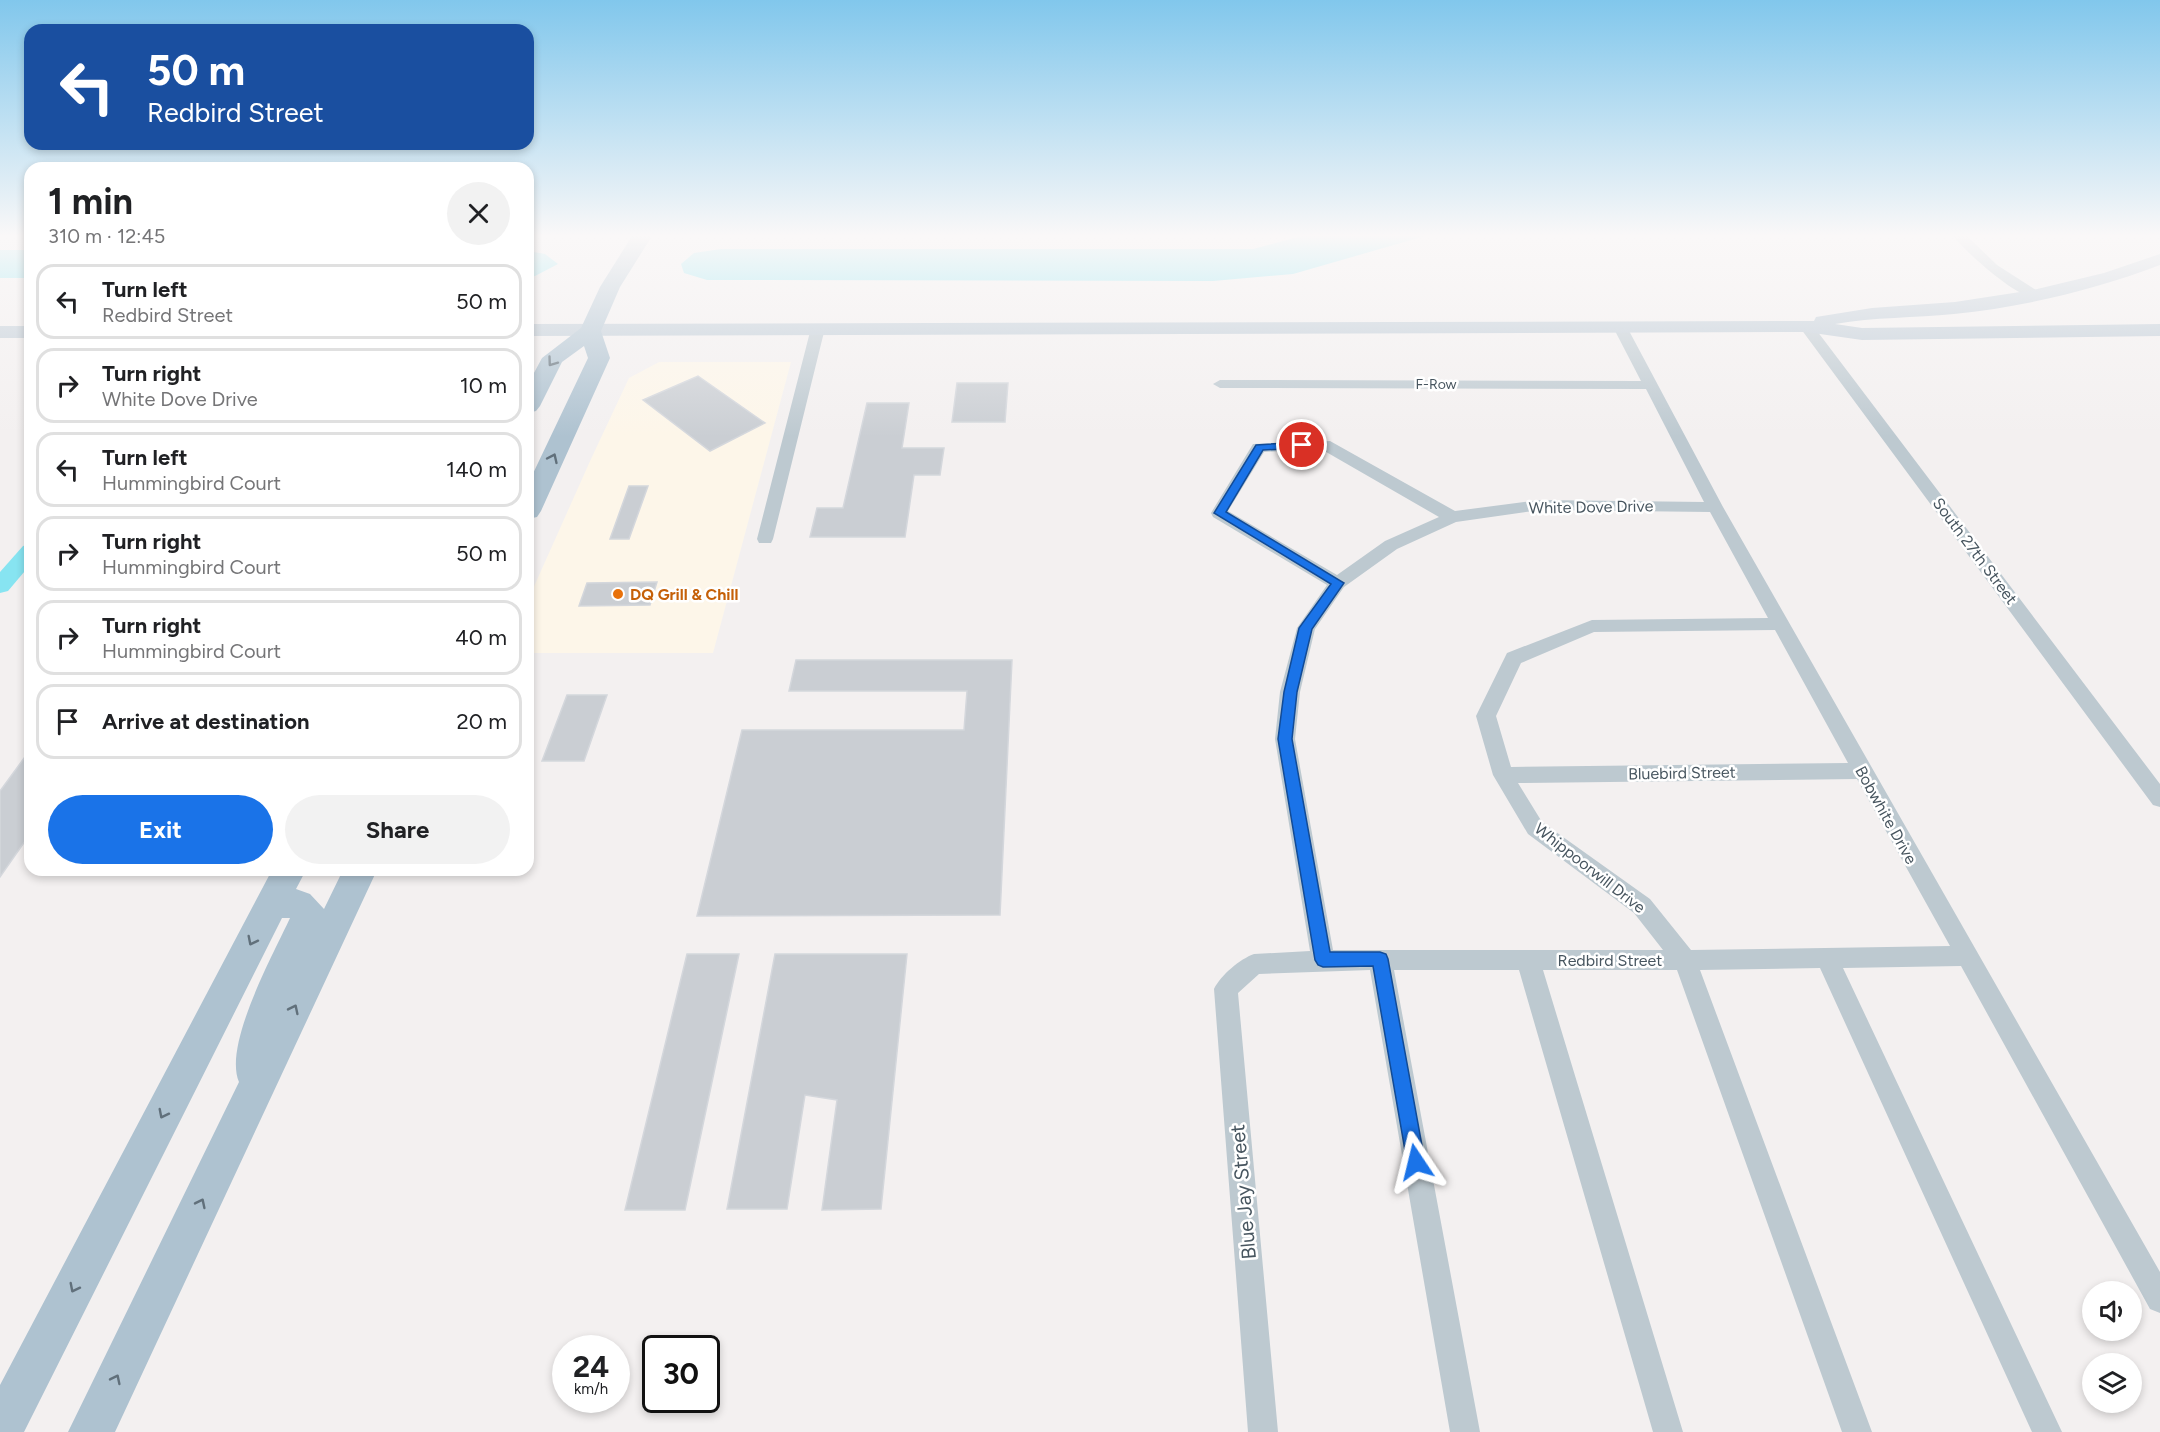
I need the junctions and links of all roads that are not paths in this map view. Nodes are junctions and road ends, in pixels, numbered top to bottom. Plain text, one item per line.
1 (603, 303) edge
2 (1987, 303) edge
3 (1806, 326) junction
4 (1620, 327) junction
5 (818, 328) junction
6 (534, 330) edge
7 (2160, 330) edge
8 (590, 331) junction
9 (0, 332) edge
10 (24, 332) edge
11 (1220, 384) dead end
12 (1652, 385) junction
13 (534, 394) edge
14 (534, 498) edge
15 (1715, 507) junction
16 (1452, 517) junction
17 (765, 539) dead end
18 (1338, 583) junction
19 (1782, 624) junction
20 (1862, 771) junction
21 (1503, 775) junction
22 (2152, 777) edge
23 (2160, 799) edge
24 (357, 876) edge
25 (280, 887) edge
26 (1966, 956) junction
27 (1827, 958) junction
28 (1380, 959) junction
29 (1323, 960) junction
30 (1528, 960) junction
31 (1685, 960) junction
32 (1254, 964) joint
33 (251, 1099) junction
34 (2160, 1299) edge
35 (0, 1432) edge
36 (91, 1432) edge
37 (1263, 1432) edge
38 (1465, 1432) edge
39 (1668, 1432) edge
40 (1857, 1432) edge
41 (2047, 1432) edge

1 - 8 main road
2 - 3 main road
3 - 4 main road
3 - 7 main road
3 - 22 street, South 27th Street
4 - 5 main road
4 - 12 street, Bobwhite Drive
5 - 8 main road
5 - 17 street
6 - 8 main road
8 -> 13 main road
14 -> 8 main road
9 - 10 main road
11 - 12 street, F-Row
12 - 15 street, Bobwhite Drive
15 - 16 street, White Dove Drive
15 - 19 street, Bobwhite Drive
16 - 18 street, White Dove Drive
16 - 18 street
18 - 29 street, White Dove Drive
19 - 20 street, Bobwhite Drive
19 - 21 street, Whippoorwill Drive
20 - 21 street, Bluebird Street
20 - 26 street, Bobwhite Drive
21 - 31 street, Whippoorwill Drive
22 - 23 street, South 27th Street
33 -> 24 main road
25 - 33 main road
25 -> 35 main road
26 - 27 street, Redbird Street
26 - 34 street, Bobwhite Drive
27 - 31 street, Redbird Street
27 - 41 street
28 - 29 street, Redbird Street
28 - 30 street, Redbird Street
28 - 38 street
29 - 32 street, Redbird Street
30 - 31 street, Redbird Street
30 - 39 street
31 - 40 street, Whippoorwill Drive
32 - 37 street, Blue Jay Street
36 -> 33 main road

